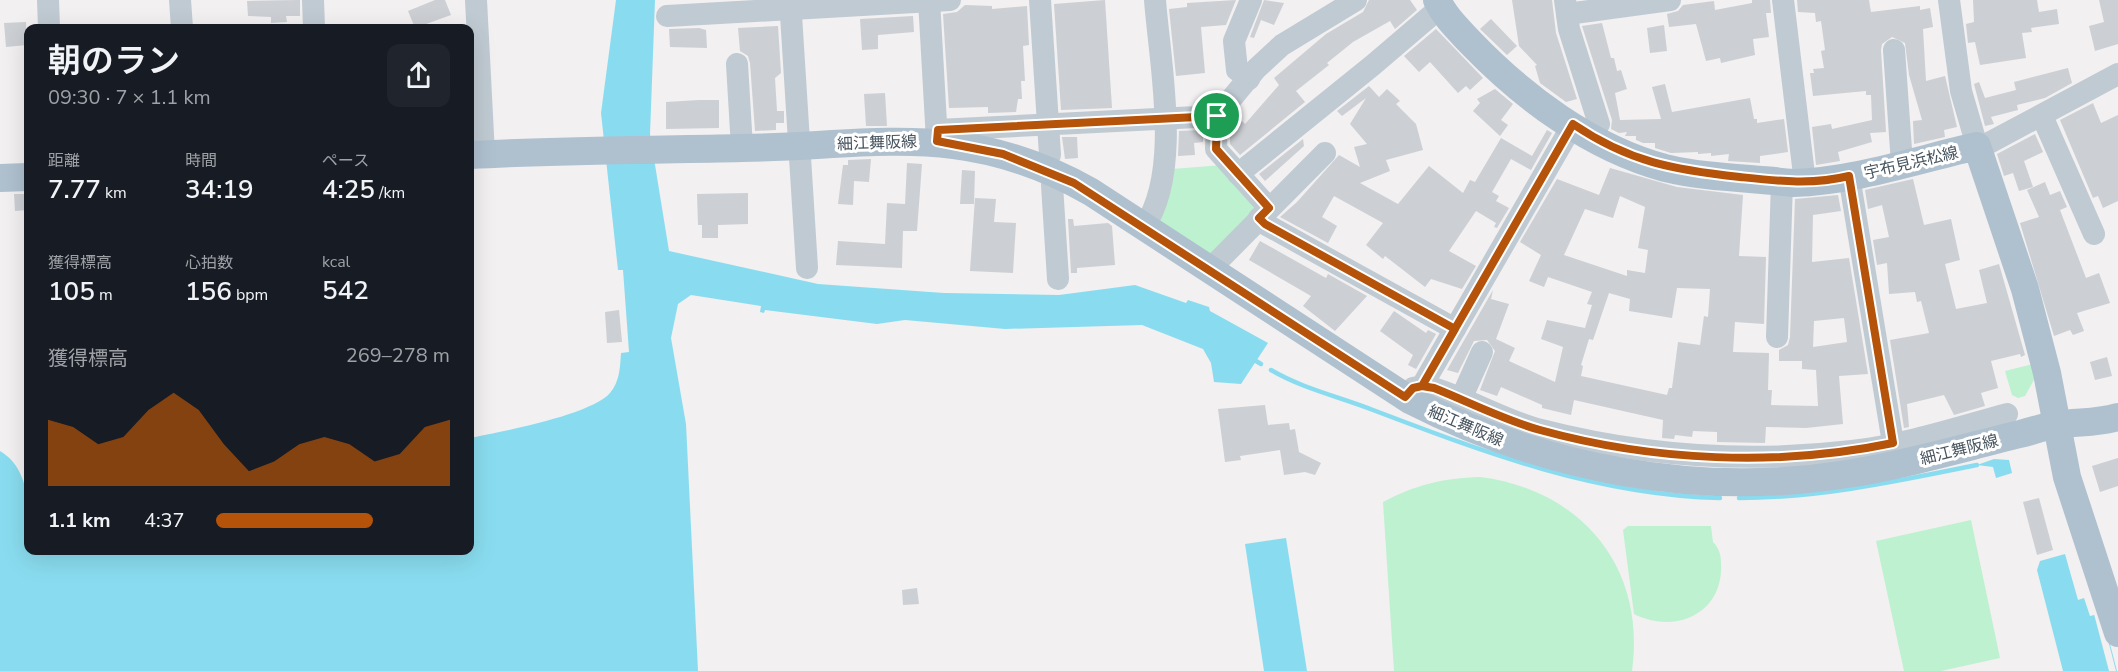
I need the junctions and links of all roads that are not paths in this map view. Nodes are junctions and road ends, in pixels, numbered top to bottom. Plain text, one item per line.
1 (48, 0) edge
2 (180, 0) edge
3 (313, 0) edge
4 (476, 0) edge
5 (936, 0) edge
6 (1040, 0) edge
7 (1155, 0) edge
8 (1251, 0) edge
9 (1356, 0) edge
10 (1670, 0) edge
11 (1782, 0) edge
12 (1949, 0) edge
13 (1439, 4) edge
14 (788, 5) edge
15 (710, 7) edge
16 (1566, 7) edge
17 (667, 16) dead end
18 (50, 24) edge
19 (182, 24) edge
20 (314, 24) edge
21 (1894, 50) dead end
22 (737, 64) dead end
23 (2118, 74) edge
24 (1249, 79) junction
25 (1217, 116) junction
26 (2042, 116) junction
27 (1164, 119) junction
28 (1048, 125) junction
29 (1582, 130) junction
30 (937, 136) junction
31 (799, 145) junction
32 (1977, 146) junction
33 (742, 148) junction
34 (1325, 153) dead end
35 (477, 155) edge
36 (1902, 164) junction
37 (1053, 165) junction
38 (1238, 174) junction
39 (1849, 176) junction
40 (24, 177) edge
41 (0, 178) edge
42 (1794, 182) junction
43 (1264, 213) junction
44 (1144, 227) junction
45 (2094, 234) dead end
46 (807, 268) dead end
47 (1209, 270) junction
48 (1058, 279) dead end
49 (1455, 329) junction
50 (1777, 337) dead end
51 (1482, 352) dead end
52 (1413, 392) junction
53 (2118, 396) edge
54 (1461, 399) junction
55 (2007, 414) dead end
56 (2118, 417) edge
57 (2056, 425) junction
58 (1893, 443) junction
59 (2118, 633) edge

1 - 18 street
2 - 19 street
3 - 20 street
4 - 35 street
5 - 14 street
5 - 30 street
6 - 28 street
7 - 27 street
8 - 24 street
9 - 24 street
10 - 16 street
11 - 42 street
12 - 32 street
13 - 29 main road, 宇布見浜松線
13 - 38 street
14 - 15 street
14 - 31 street
15 - 17 street
16 - 29 street
21 - 36 street
22 - 33 street
23 - 26 street
24 - 25 street
25 - 27 street
25 - 38 street
26 - 32 street
26 - 45 street
27 - 28 street
27 - 44 street
28 - 30 street
28 - 37 street
29 - 42 main road, 宇布見浜松線
29 - 49 street
30 - 31 main road, 細江舞阪線
30 - 37 main road, 細江舞阪線
31 - 33 main road, 細江舞阪線
31 - 46 street
32 - 36 main road, 宇布見浜松線
32 - 57 main road, 宇布見浜松線
33 - 35 main road, 細江舞阪線
34 - 43 street
36 - 39 main road, 宇布見浜松線
37 - 44 main road, 細江舞阪線
37 - 48 street
38 - 43 street
39 - 42 main road, 宇布見浜松線
39 - 58 street
40 - 41 main road
42 - 50 street
43 - 47 street
43 - 49 street
44 - 47 main road, 細江舞阪線
47 - 52 main road, 細江舞阪線
49 - 52 street
51 - 54 street
52 - 54 street
52 - 57 main road, 細江舞阪線
53 - 57 main road
54 - 58 street
55 - 58 street
56 - 57 main road
57 - 59 main road

